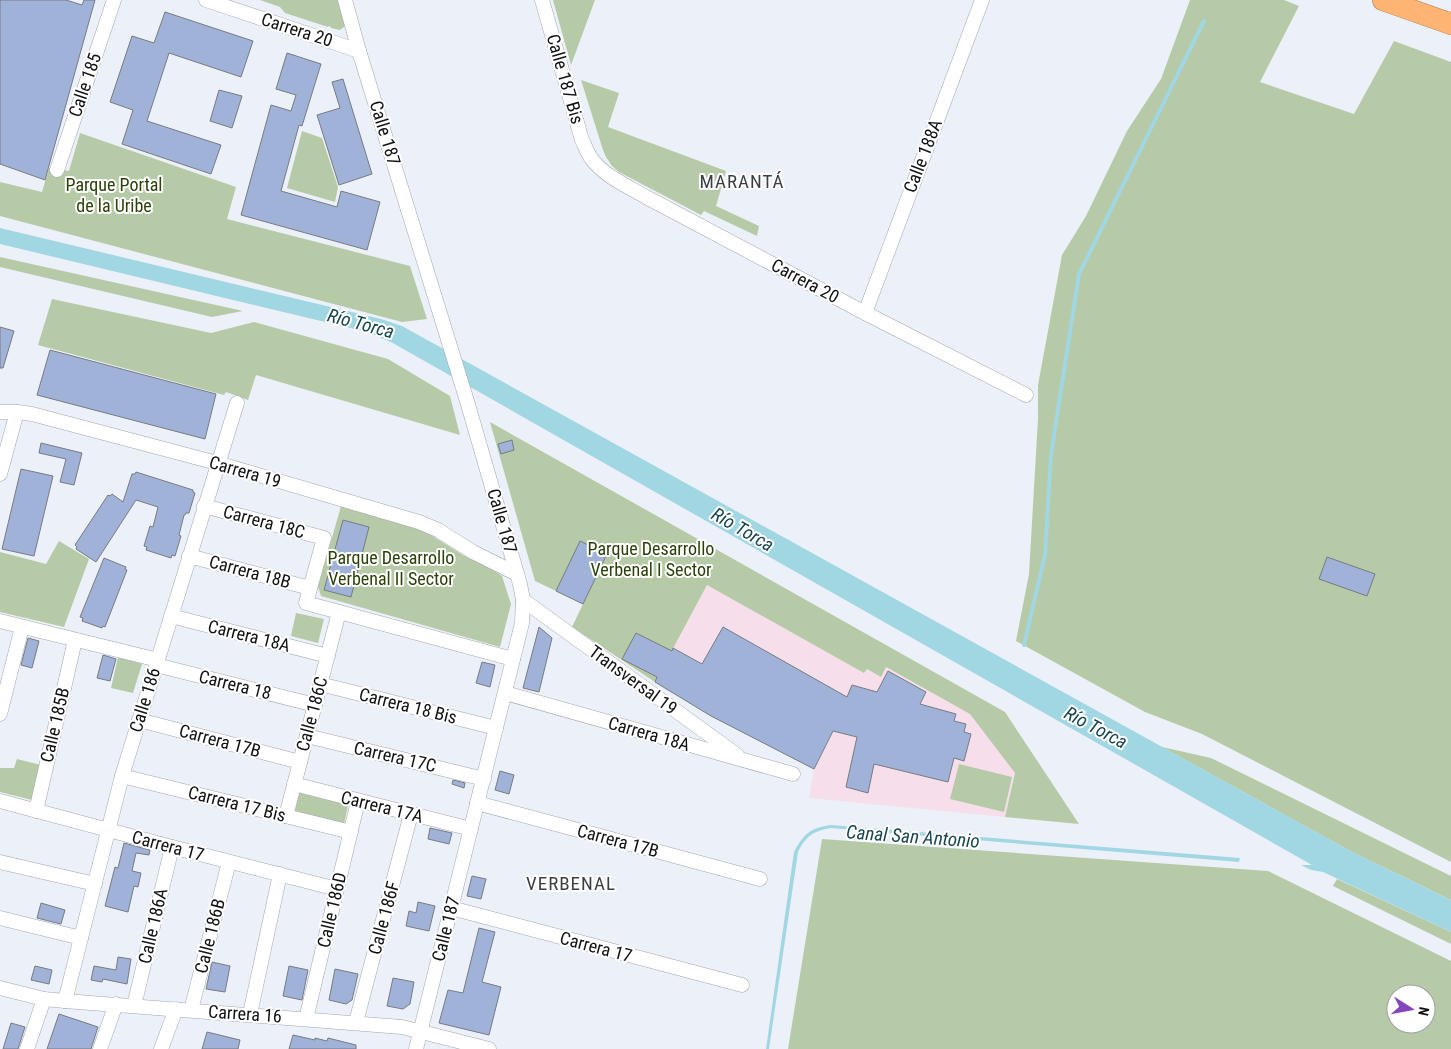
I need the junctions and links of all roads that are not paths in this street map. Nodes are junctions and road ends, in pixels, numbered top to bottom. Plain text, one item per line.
1 (114, 0) edge
2 (206, 0) edge
3 (345, 0) edge
4 (542, 0) edge
5 (982, 0) edge
6 (1383, 0) edge
7 (1451, 24) edge
8 (359, 51) junction
9 (590, 157) joint
10 (57, 170) dead end
11 (865, 313) junction
12 (1026, 396) dead end
13 (237, 403) dead end
14 (0, 412) edge
15 (17, 412) junction
16 (217, 463) junction
17 (0, 474) edge
18 (204, 506) junction
19 (507, 542) junction
20 (189, 556) junction
21 (482, 557) junction
22 (517, 574) junction
23 (310, 588) junction
24 (522, 600) junction
25 (339, 612) junction
26 (171, 616) junction
27 (0, 621) edge
28 (22, 627) junction
29 (75, 640) junction
30 (328, 656) junction
31 (513, 659) junction
32 (157, 663) junction
33 (320, 684) junction
34 (505, 693) junction
35 (315, 706) junction
36 (0, 714) edge
37 (139, 720) junction
38 (496, 728) junction
39 (307, 736) junction
40 (744, 761) junction
41 (300, 762) junction
42 (793, 774) dead end
43 (122, 776) junction
44 (484, 779) junction
45 (294, 784) junction
46 (0, 801) edge
47 (358, 801) junction
48 (477, 803) junction
49 (36, 810) junction
50 (411, 814) junction
51 (286, 816) junction
52 (470, 829) junction
53 (109, 830) junction
54 (351, 832) junction
55 (172, 847) junction
56 (0, 862) edge
57 (229, 862) junction
58 (280, 874) junction
59 (760, 879) dead end
60 (95, 884) junction
61 (337, 889) junction
62 (451, 908) junction
63 (0, 918) edge
64 (82, 938) junction
65 (742, 985) dead end
66 (0, 988) edge
67 (44, 998) junction
68 (65, 1001) junction
69 (116, 1004) junction
70 (134, 1006) junction
71 (176, 1009) junction
72 (191, 1010) junction
73 (250, 1014) junction
74 (306, 1019) junction
75 (356, 1022) junction
76 (421, 1031) junction
77 (27, 1049) edge
78 (100, 1049) edge
79 (161, 1049) edge
80 (416, 1049) edge
81 (489, 1049) edge

1 - 10 street, Calle 185
2 - 8 street, Carrera 20
3 - 8 street, Calle 187
4 - 9 street, Calle 187 Bis
5 - 11 street, Calle 188A
6 - 7 highway
8 - 19 street, Calle 187
9 - 11 street, Carrera 20
11 - 12 street, Carrera 20
13 - 16 street, Calle 186
14 - 15 street, Carrera 19
15 - 16 street, Carrera 19
15 - 17 street
16 - 18 street, Calle 186
16 - 21 street, Carrera 19
18 - 20 street, Calle 186
18 - 23 street, Carrera 18C
19 - 21 street
19 - 22 street, Calle 187
20 - 23 street, Carrera 18B
20 - 26 street, Calle 186
21 - 22 street, Carrera 19
22 - 24 street, Calle 187
23 - 25 street
24 - 31 street, Calle 187
24 - 40 street, Transversal 19
25 - 30 street, Calle 186C
25 - 31 street
26 - 30 street, Carrera 18A
26 - 32 street, Calle 186
27 - 28 street, Carrera 18
28 - 29 street, Carrera 18
28 - 36 street
29 - 32 street, Carrera 18
29 - 49 street, Calle 185B
30 - 33 street, Calle 186C
31 - 34 street, Calle 187
32 - 35 street, Carrera 18
32 - 37 street, Calle 186
33 - 35 street, Calle 186C
33 - 38 street, Carrera 18 Bis
34 - 38 street, Calle 187
34 - 40 street, Carrera 18A
35 - 39 street, Calle 186C
37 - 41 street, Carrera 17B
37 - 43 street, Calle 186
38 - 44 street, Calle 187
39 - 41 street, Calle 186C
39 - 44 street, Carrera 17C
40 - 42 street, Carrera 18A
41 - 45 street, Calle 186C
43 - 51 street, Carrera 17 Bis
43 - 53 street, Calle 186
44 - 48 street, Calle 187
45 - 47 street, Carrera 17A
45 - 51 street, Calle 186C
46 - 49 street, Carrera 17
47 - 50 street, Carrera 17A
47 - 54 street, Calle 186D
48 - 52 street, Calle 187
48 - 59 street, Carrera 17B
49 - 53 street, Carrera 17
50 - 52 street, Carrera 17A
50 - 75 street, Calle 186F
51 - 54 street, Carrera 17 Bis
52 - 62 street, Calle 187
53 - 55 street, Carrera 17
53 - 60 street, Calle 186
54 - 61 street, Calle 186D
55 - 57 street, Carrera 17
55 - 70 street, Calle 186A
56 - 60 street
57 - 58 street, Carrera 17
57 - 72 street, Calle 186B
58 - 61 street, Carrera 17
58 - 73 street
60 - 64 street, Calle 186
61 - 74 street, Calle 186D
62 - 65 street, Carrera 17
62 - 76 street, Calle 187
63 - 64 street
64 - 68 street, Calle 186
66 - 67 street, Carrera 16
67 - 68 street, Carrera 16
67 - 77 street
68 - 69 street, Carrera 16
69 - 70 street, Carrera 16
69 - 78 street
70 - 71 street, Carrera 16
71 - 72 street, Carrera 16
71 - 79 street
72 - 73 street, Carrera 16
73 - 74 street, Carrera 16
74 - 75 street, Carrera 16
75 - 76 street, Carrera 16
76 - 80 street, Calle 187
76 - 81 street, Carrera 16

